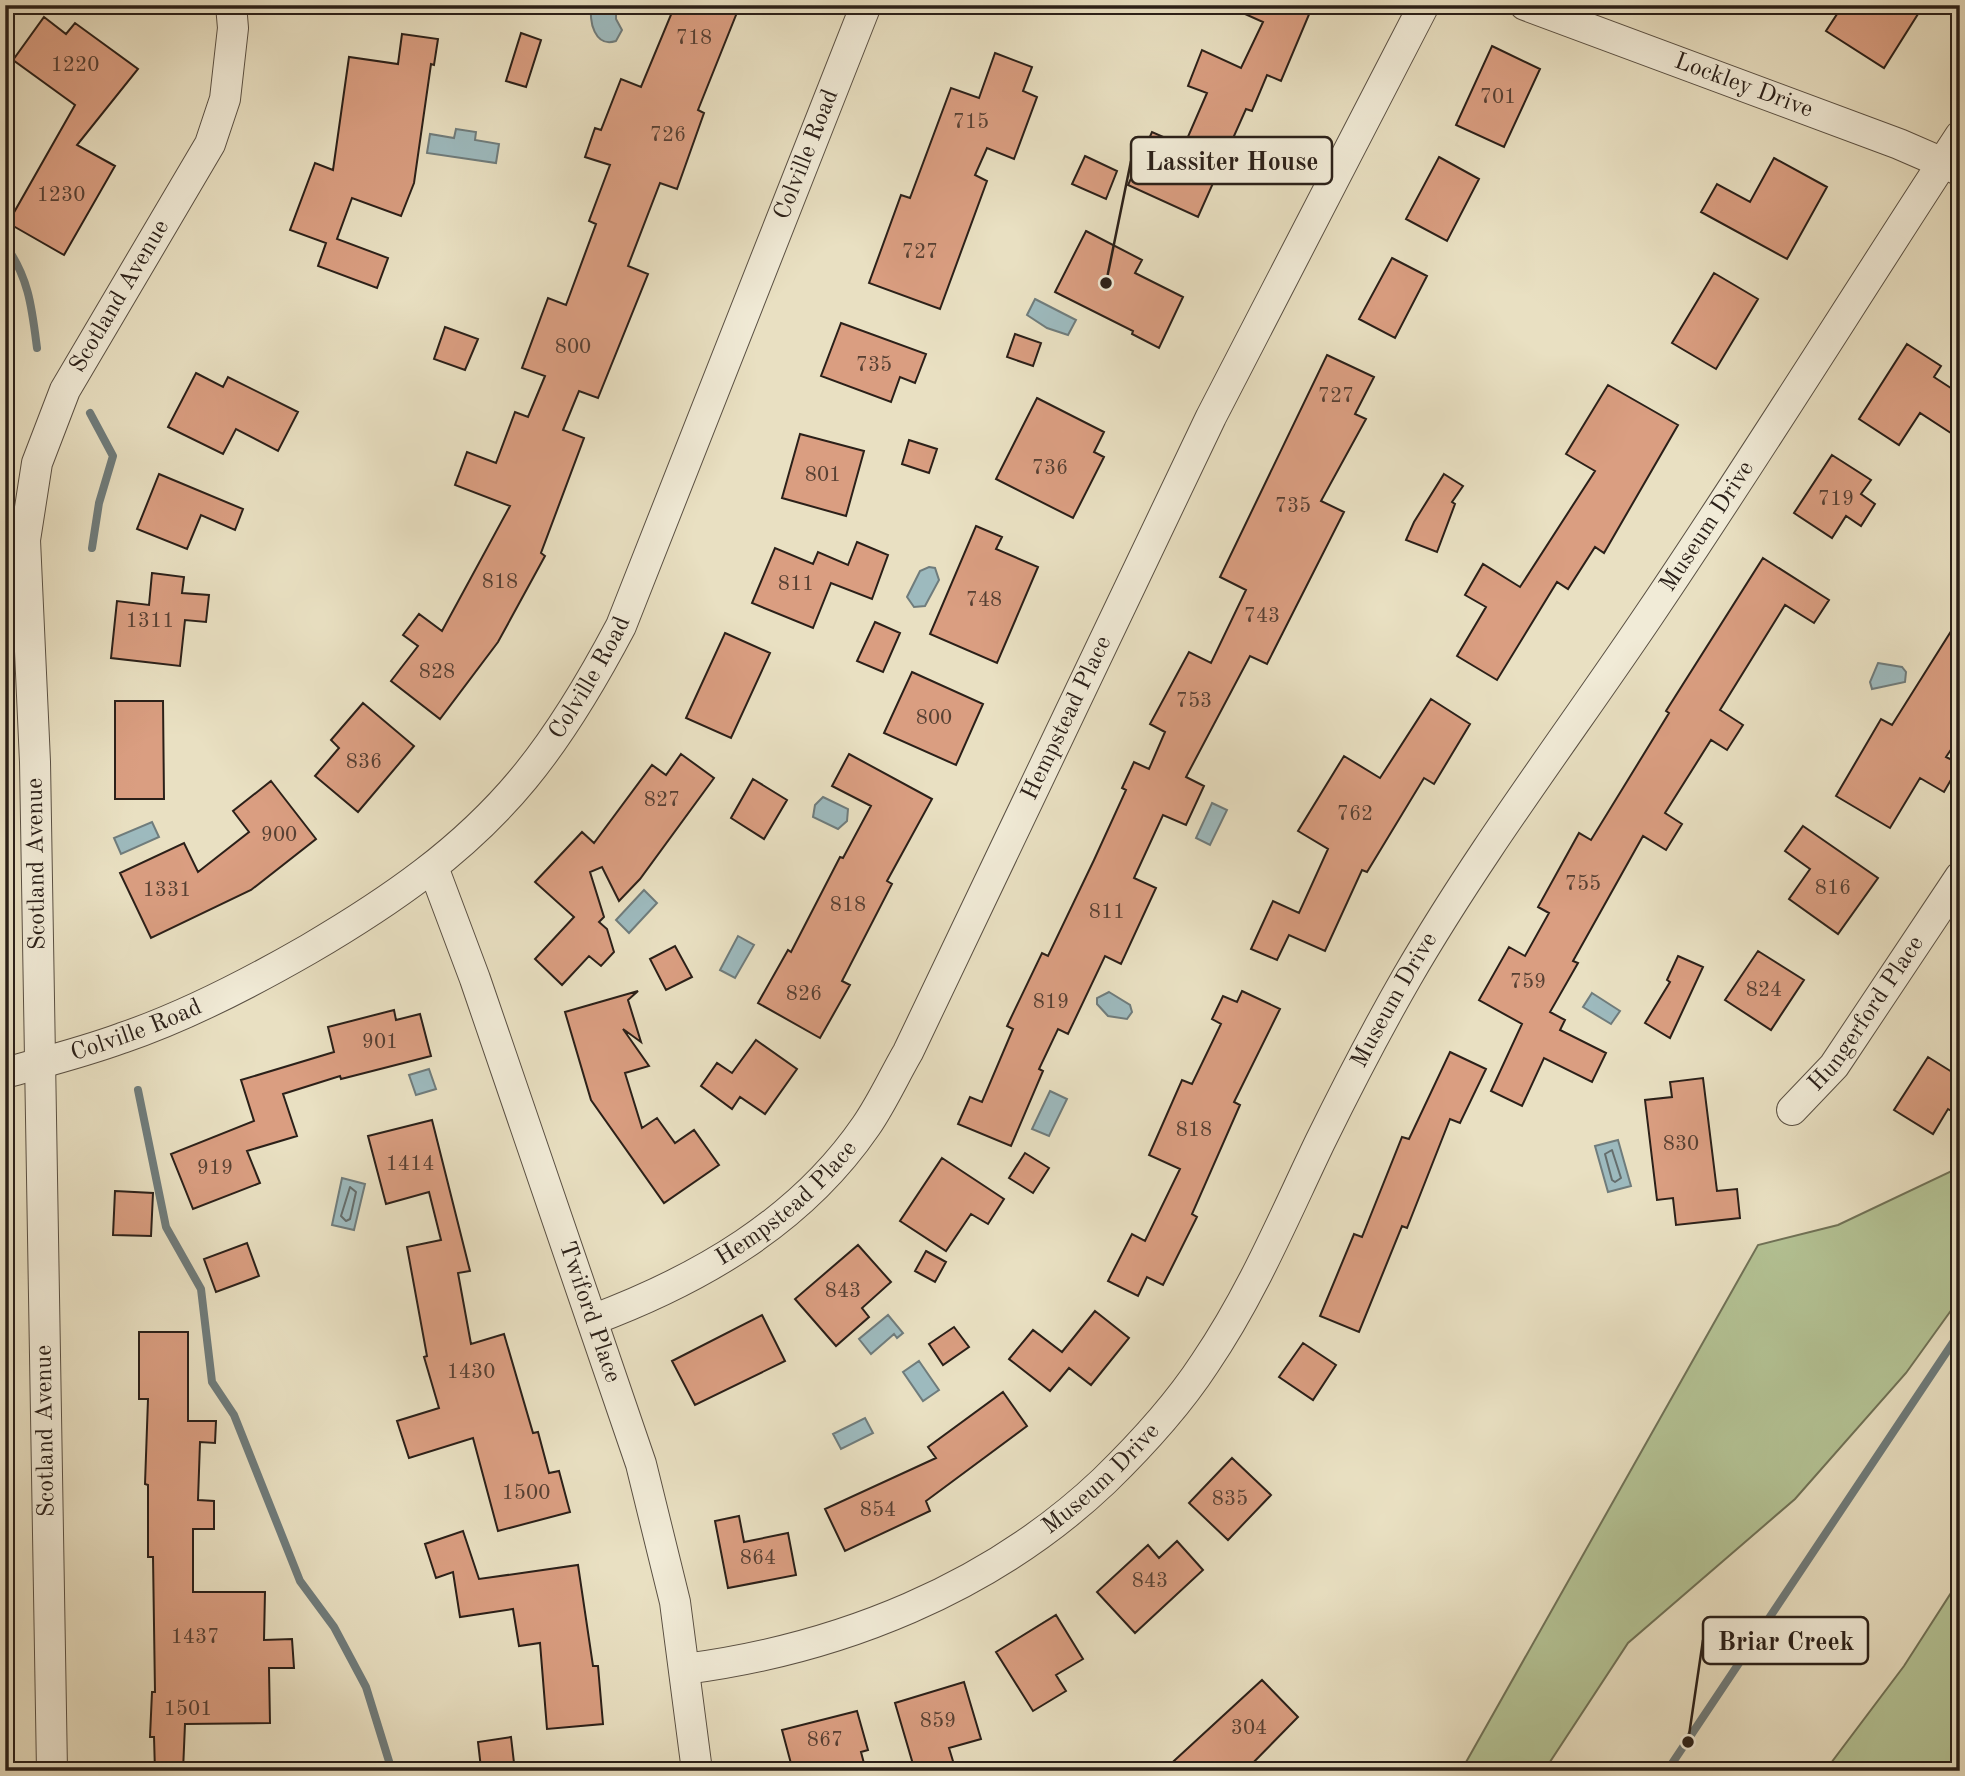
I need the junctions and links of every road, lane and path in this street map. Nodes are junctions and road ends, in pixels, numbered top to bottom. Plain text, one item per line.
1 (231, 5) edge
2 (866, 5) edge
3 (1424, 5) edge
4 (1525, 5) edge
5 (1960, 136) edge
6 (1951, 166) edge
7 (433, 867) junction
8 (1960, 877) edge
9 (40, 1063) junction
10 (5, 1073) edge
11 (1792, 1110) dead end
12 (592, 1320) junction
13 (685, 1669) junction
14 (52, 1771) edge
15 (697, 1771) edge

1 - 9 street, Scotland Avenue
2 - 7 street, Colville Road
3 - 12 street, Hempstead Place
4 - 6 street, Lockley Drive
5 - 6 street, Museum Drive
6 - 13 street, Museum Drive
7 - 9 street, Colville Road
7 - 12 street, Twiford Place
8 - 11 street, Hungerford Place
9 - 10 street, Colville Road
9 - 14 street, Scotland Avenue
12 - 13 street, Twiford Place
13 - 15 street, Twiford Place

